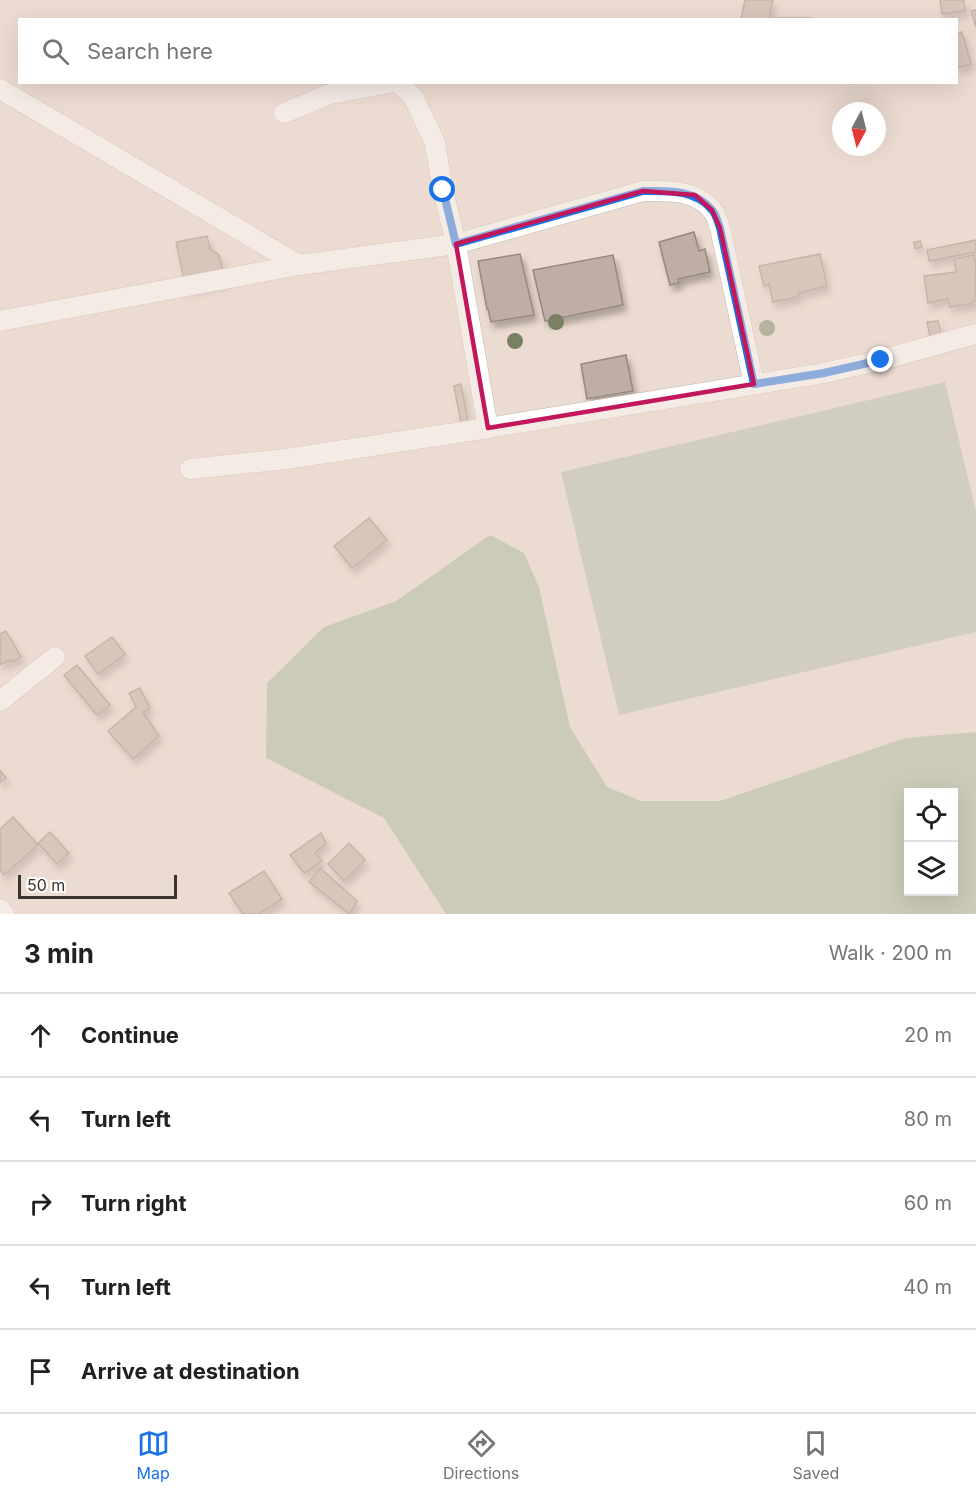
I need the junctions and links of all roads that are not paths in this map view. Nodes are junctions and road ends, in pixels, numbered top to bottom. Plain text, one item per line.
1 (384, 84) edge
2 (398, 84) edge
3 (0, 89) edge
4 (284, 113) dead end
5 (456, 244) junction
6 (299, 265) junction
7 (0, 321) edge
8 (976, 334) edge
9 (754, 384) junction
10 (488, 428) junction
11 (190, 469) dead end
12 (55, 657) dead end
13 (0, 701) edge
14 (0, 909) edge
15 (4, 914) edge

1 - 4 street
2 - 5 street
3 - 6 street
5 - 6 street
5 - 9 street
5 - 10 street
6 - 7 street
8 - 9 street
9 - 10 street
10 - 11 street
12 - 13 street
14 - 15 street

